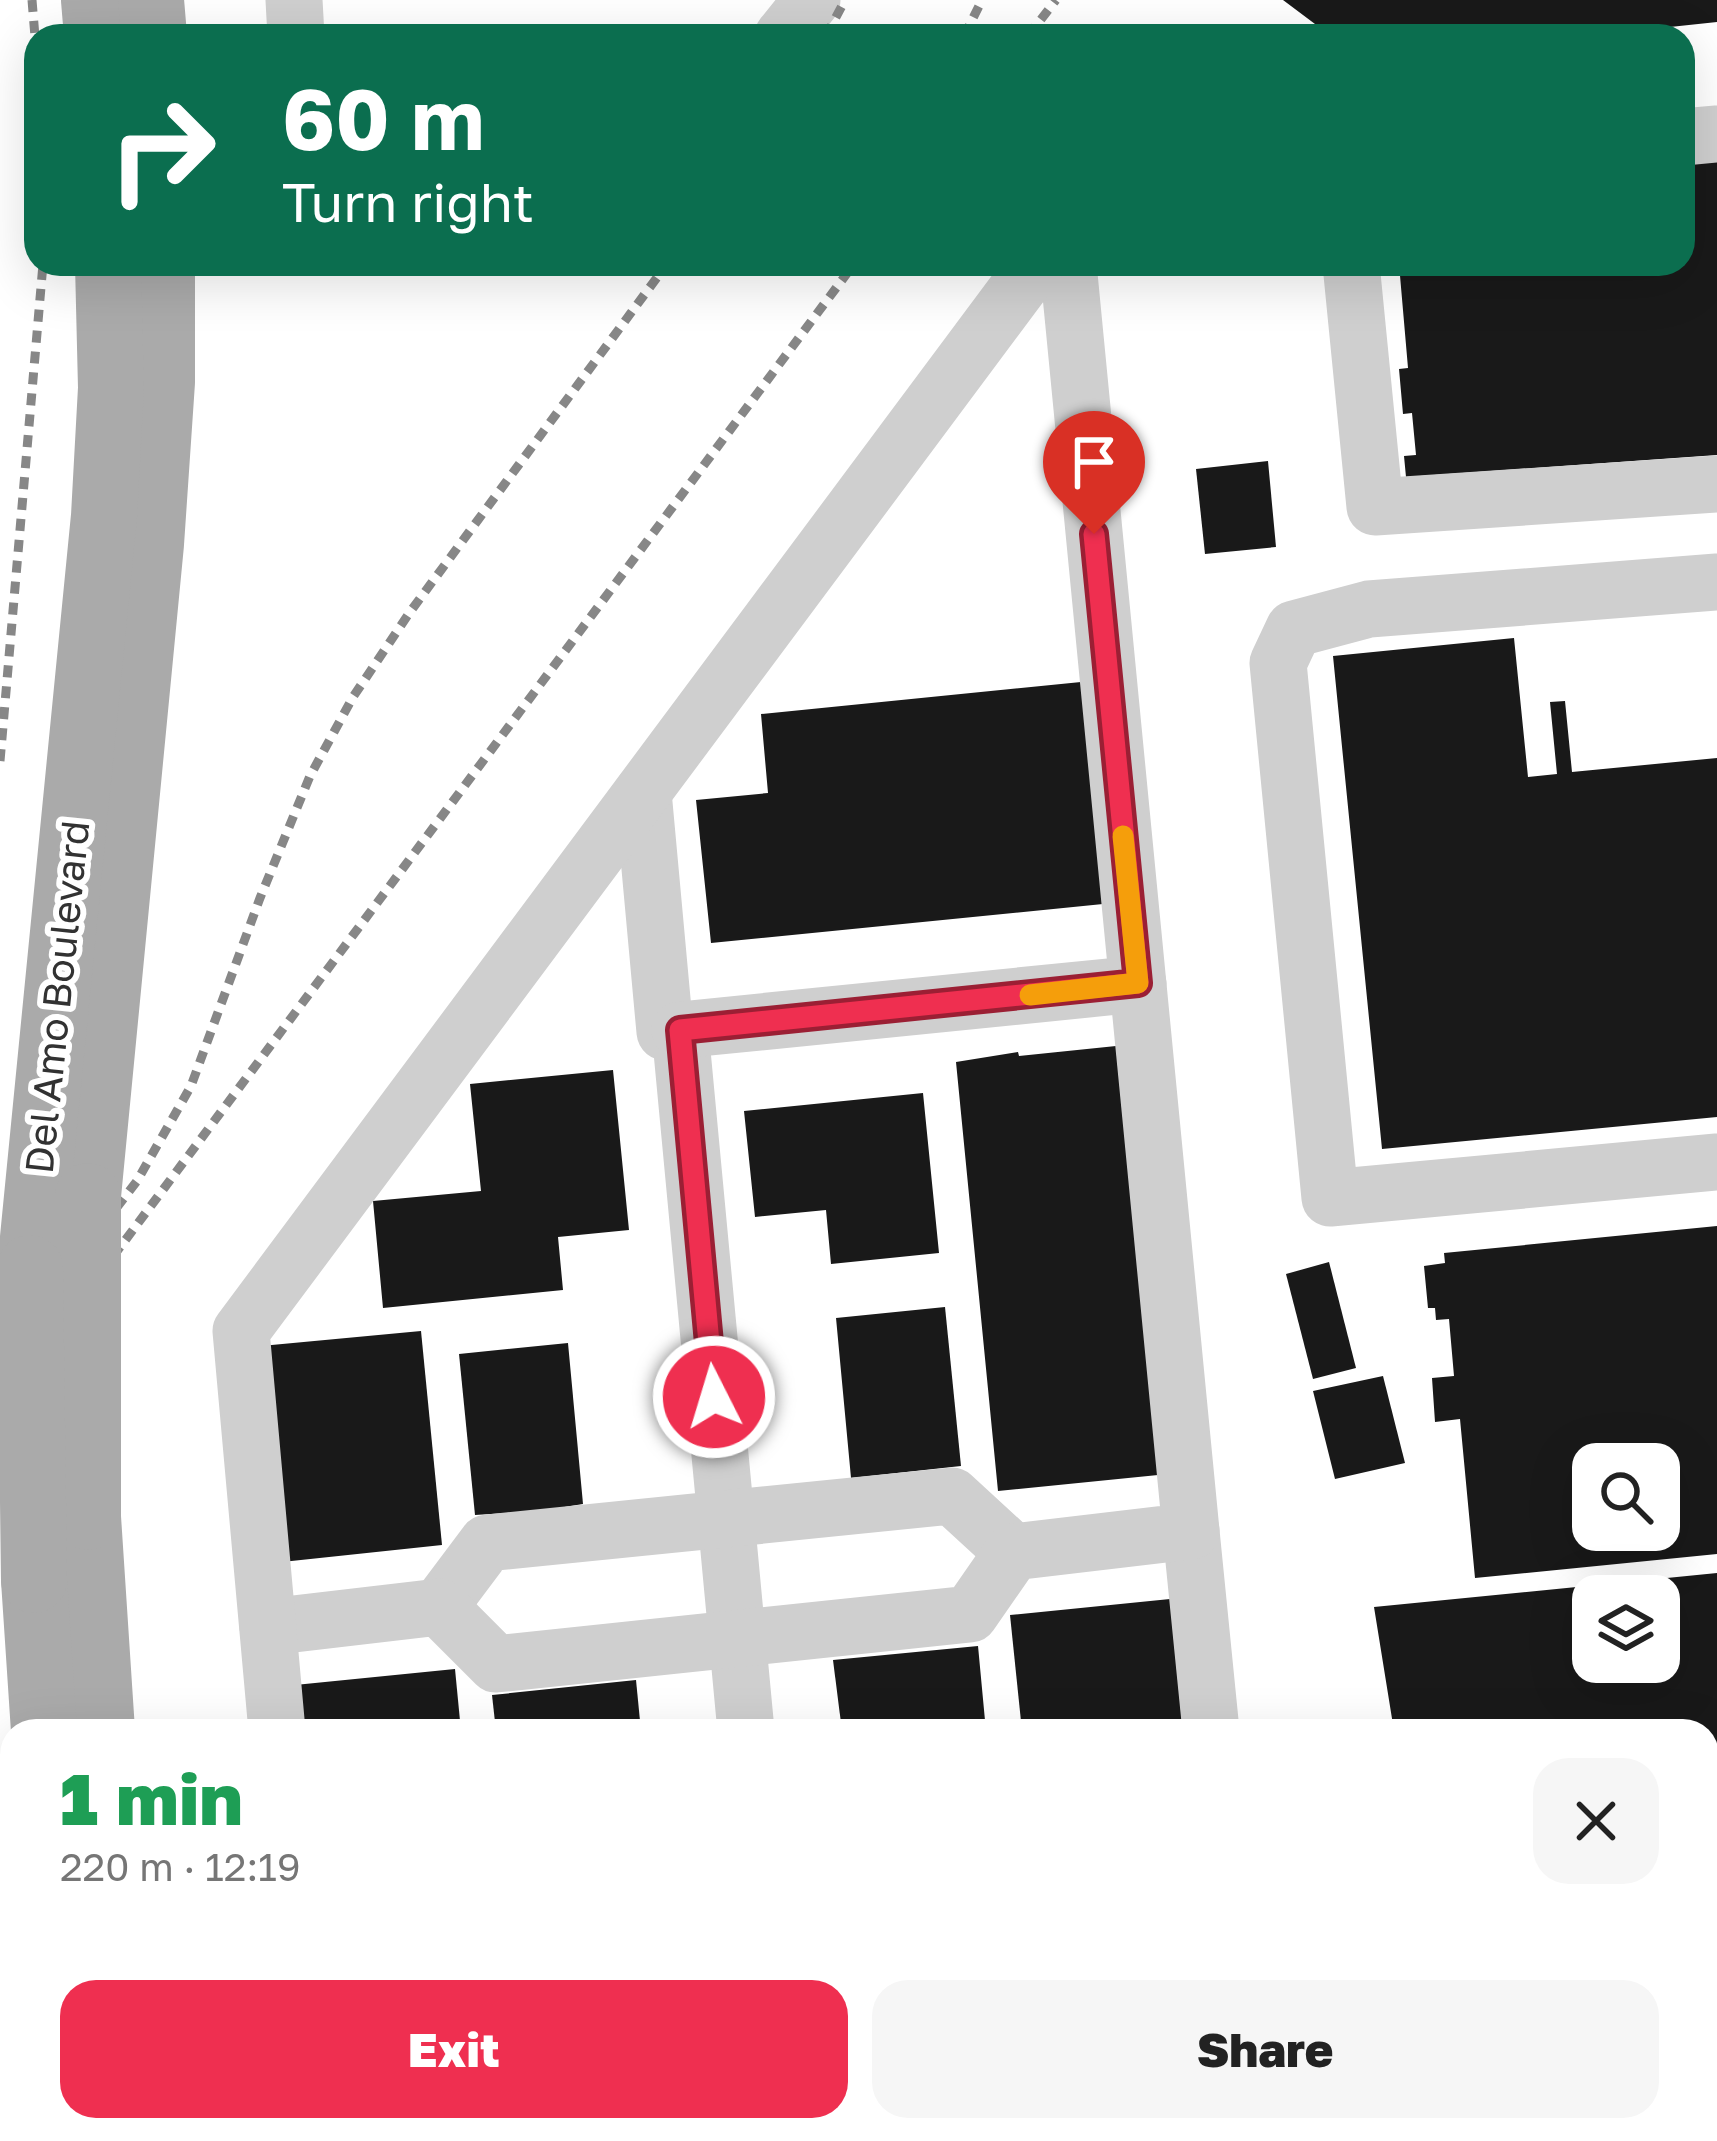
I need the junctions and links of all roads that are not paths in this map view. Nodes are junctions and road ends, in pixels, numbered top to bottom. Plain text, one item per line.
1 (812, 0) edge
2 (793, 24) edge
3 (108, 276) edge
4 (161, 276) edge
5 (1027, 276) edge
6 (1069, 276) edge
7 (1352, 276) edge
8 (1717, 484) edge
9 (1717, 582) edge
10 (643, 792) junction
11 (1138, 983) junction
12 (680, 1030) junction
13 (1717, 1162) edge
14 (726, 1516) junction
15 (1191, 1531) junction
16 (1013, 1552) junction
17 (439, 1607) junction
18 (268, 1627) junction
19 (737, 1639) junction
20 (43, 1719) edge
21 (101, 1719) edge
22 (277, 1719) edge
23 (745, 1719) edge
24 (1210, 1719) edge

1 - 2 street
3 - 20 main road, Del Amo Boulevard, bridge
4 - 21 main road, Del Amo Boulevard, bridge
5 - 10 street
6 - 11 street
7 - 8 street
9 - 13 street
10 - 12 street
10 - 18 street
11 - 12 street
11 - 15 street
12 - 14 street
14 - 16 street
14 - 17 street
14 - 19 street
15 - 16 street
15 - 24 street
16 - 19 street
17 - 18 street
17 - 19 street
18 - 22 street
19 - 23 street

